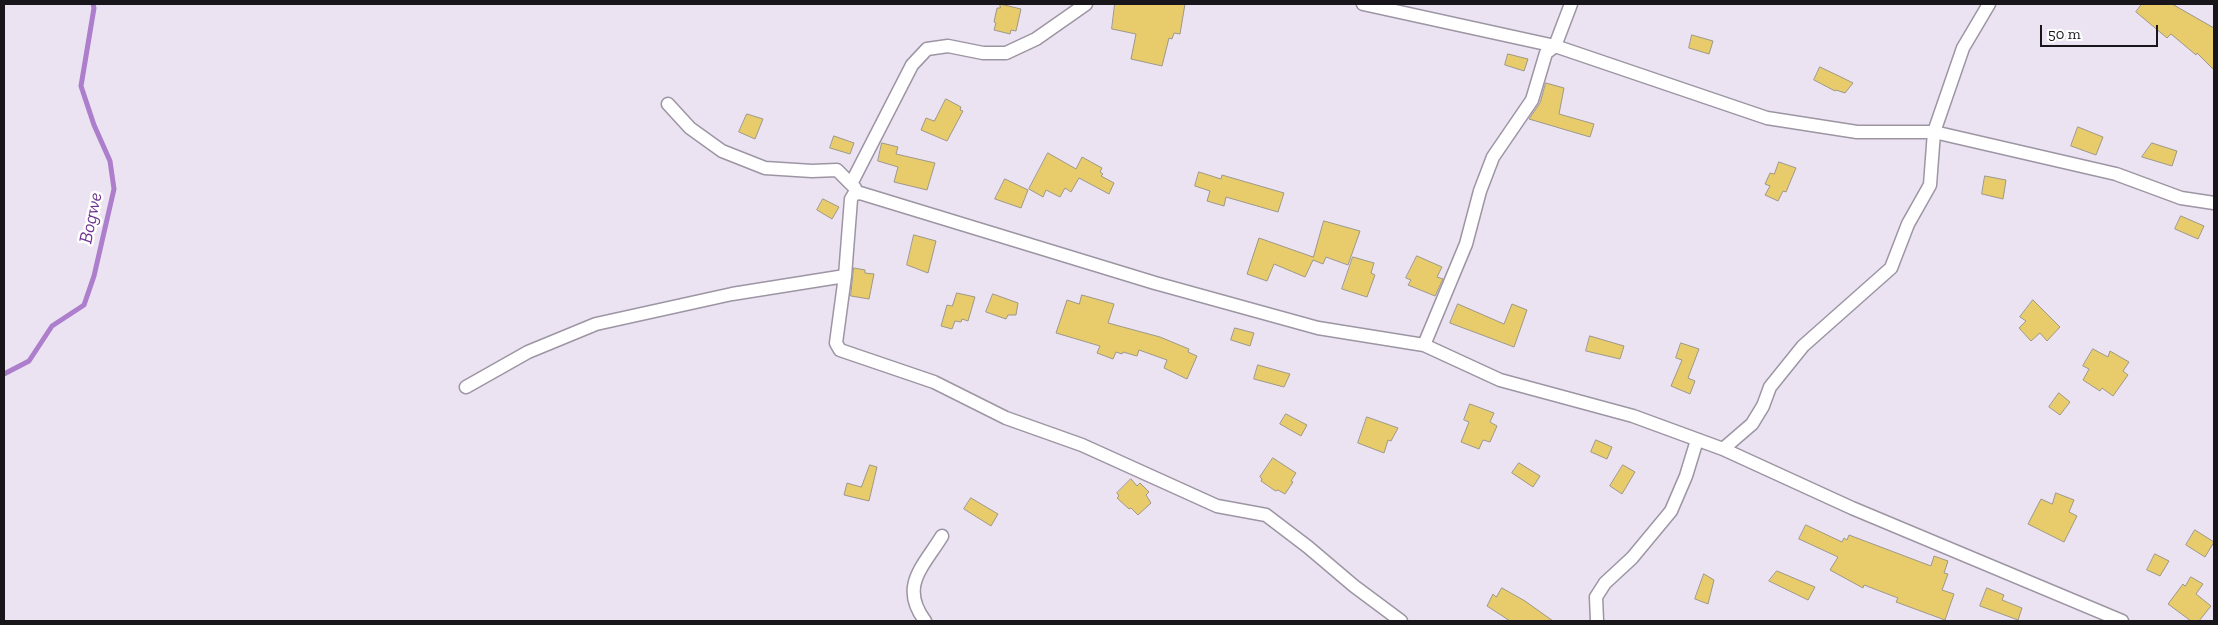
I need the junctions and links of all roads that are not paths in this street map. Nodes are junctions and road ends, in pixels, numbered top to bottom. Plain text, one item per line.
1 (1086, 4) edge
2 (1363, 4) edge
3 (1571, 4) edge
4 (1989, 4) edge
5 (1555, 46) junction
6 (668, 104) dead end
7 (1934, 132) junction
8 (851, 184) junction
9 (860, 193) junction
10 (2214, 203) edge
11 (845, 276) junction
12 (1424, 345) junction
13 (466, 387) dead end
14 (1697, 440) junction
15 (1723, 449) junction
16 (942, 536) dead end
17 (925, 621) edge
18 (1401, 621) edge
19 (1597, 621) edge
20 (2122, 621) edge

1 - 8 street
2 - 5 street
3 - 5 street
4 - 7 street
5 - 7 street
5 - 12 street
6 - 8 street
7 - 10 street
7 - 15 street
8 - 9 street
9 - 11 street
9 - 12 street
11 - 13 street
11 - 18 street
12 - 14 street
14 - 15 street
14 - 19 street
15 - 20 street
16 - 17 street

